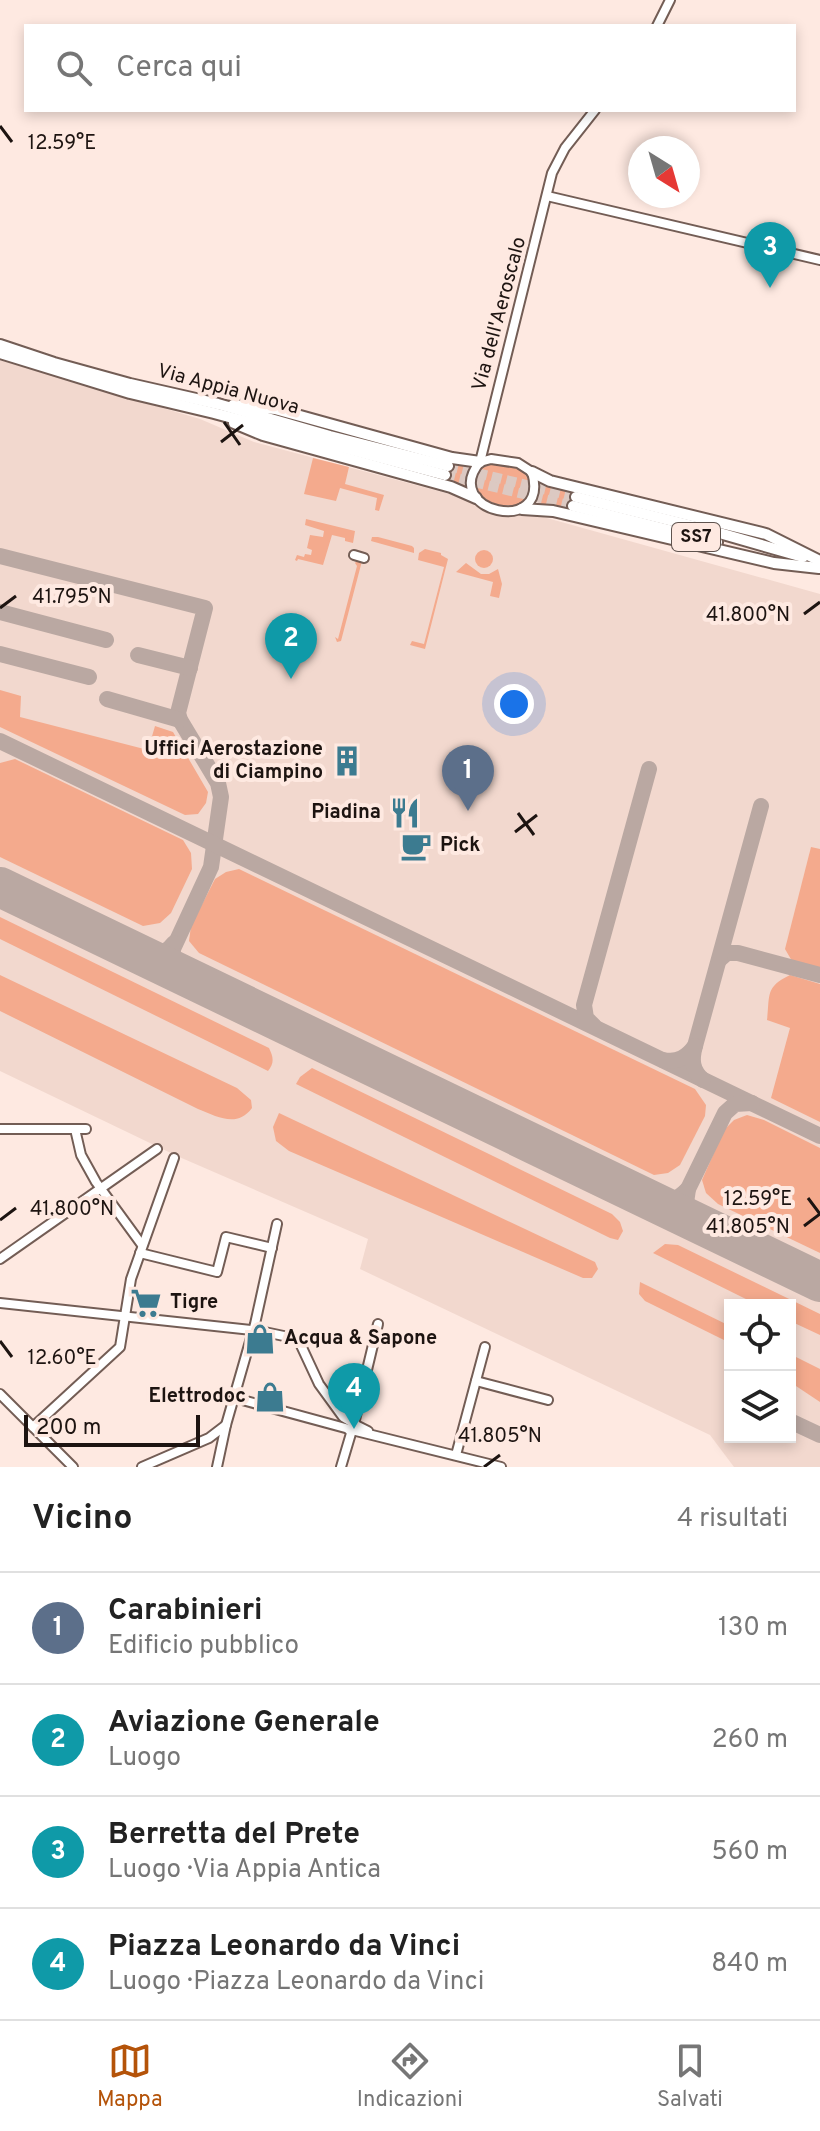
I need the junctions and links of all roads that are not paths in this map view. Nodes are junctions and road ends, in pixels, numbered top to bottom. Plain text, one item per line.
1 (670, 0) edge
2 (658, 24) edge
3 (594, 112) edge
4 (547, 196) junction
5 (820, 260) edge
6 (0, 345) edge
7 (0, 353) edge
8 (216, 408) junction
9 (484, 439) junction
10 (499, 459) junction
11 (480, 462) junction
12 (446, 471) tunnel mouth
13 (532, 472) junction
14 (476, 498) junction
15 (574, 501) tunnel mouth
16 (522, 509) junction
17 (354, 555) dead end
18 (364, 558) dead end
19 (820, 565) edge
20 (0, 1129) edge
21 (75, 1129) junction
22 (86, 1129) dead end
23 (157, 1149) dead end
24 (174, 1158) dead end
25 (100, 1188) junction
26 (277, 1224) dead end
27 (272, 1248) junction
28 (141, 1249) junction
29 (0, 1259) edge
30 (0, 1303) edge
31 (125, 1317) junction
32 (378, 1324) dead end
33 (253, 1330) junction
34 (485, 1347) dead end
35 (476, 1381) junction
36 (0, 1394) edge
37 (235, 1398) junction
38 (548, 1400) dead end
39 (340, 1422) junction
40 (226, 1425) junction
41 (33, 1427) junction
42 (352, 1427) junction
43 (209, 1438) junction
44 (222, 1447) junction
45 (456, 1455) junction
46 (73, 1467) edge
47 (142, 1467) edge
48 (217, 1467) edge
49 (341, 1467) edge
50 (501, 1467) edge

1 - 2 street
3 - 4 street, Via dell'Aeroscalo
4 - 5 street
4 - 9 street, Via dell'Aeroscalo
6 - 8 main road, Via Appia Nuova
7 - 8 main road, Via Appia Nuova
8 - 11 main road
8 - 12 main road, Via Appia Nuova
8 - 14 main road
9 - 10 street
9 - 11 street, Via dell'Aeroscalo
10 - 11 street
10 - 13 street
11 - 14 street
13 - 16 street
13 - 19 main road
14 - 16 street
15 - 19 main road, SS7
16 - 19 main road
17 - 18 street
20 - 21 street
21 - 22 street
21 - 25 street
23 - 25 street
24 - 28 street
25 - 28 street
25 - 29 street
26 - 27 street
27 - 28 street
27 - 33 street
28 - 31 street
30 - 31 street
31 - 33 street
31 - 41 street
32 - 42 street
33 - 37 street
33 - 39 street
34 - 35 street
35 - 38 street
35 - 45 street
36 - 41 street
37 - 39 street
37 - 40 street
39 - 42 street
40 - 43 street
40 - 44 street
41 - 46 street
42 - 45 street
42 - 49 street
43 - 44 street
43 - 47 street
44 - 48 street
45 - 50 street

